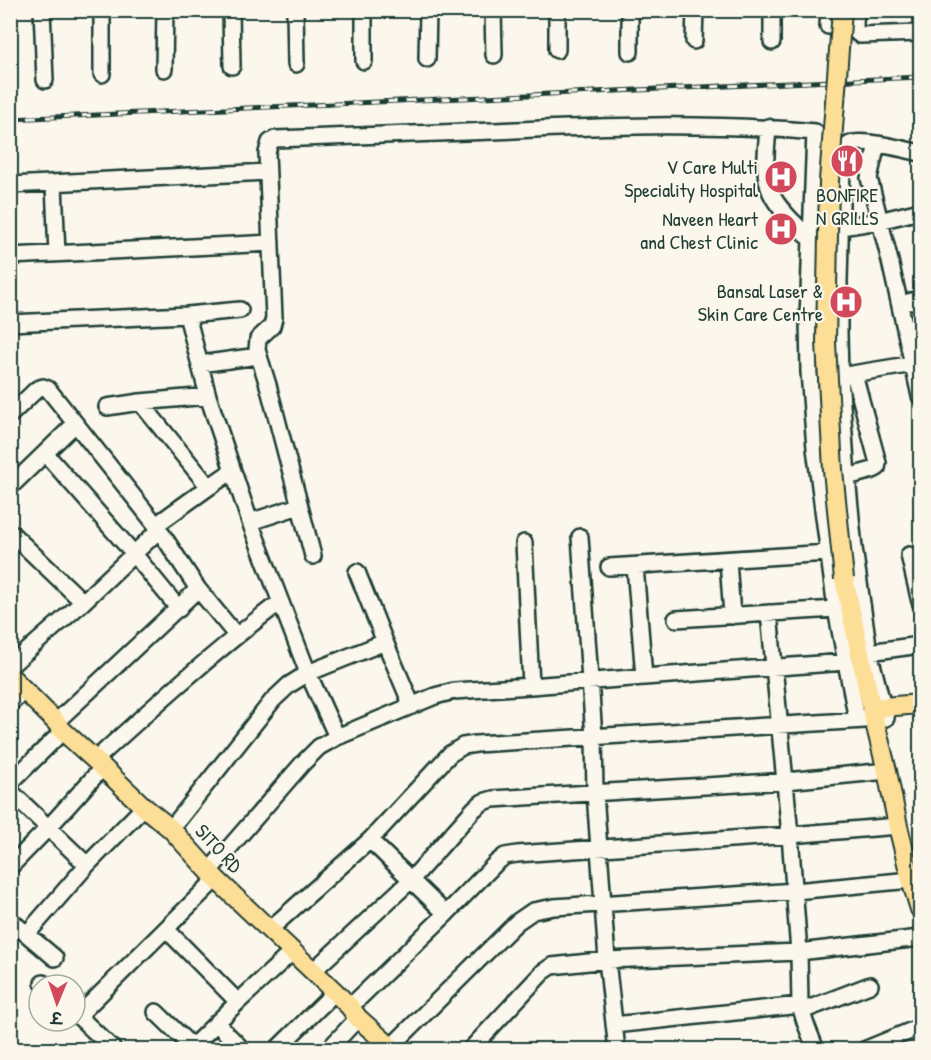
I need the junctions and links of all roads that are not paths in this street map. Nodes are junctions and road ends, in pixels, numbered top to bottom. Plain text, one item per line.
1 (42, 10) edge
2 (102, 10) edge
3 (165, 10) edge
4 (231, 10) edge
5 (295, 10) edge
6 (364, 10) edge
7 (428, 10) edge
8 (493, 10) edge
9 (557, 10) edge
10 (630, 10) edge
11 (695, 10) edge
12 (772, 10) edge
13 (830, 10) edge
14 (842, 10) edge
15 (856, 10) edge
16 (828, 26) dead end
17 (921, 33) edge
18 (694, 41) dead end
19 (772, 42) dead end
20 (557, 50) dead end
21 (630, 52) dead end
22 (494, 55) dead end
23 (427, 59) dead end
24 (364, 62) dead end
25 (296, 64) dead end
26 (232, 66) dead end
27 (164, 69) dead end
28 (102, 74) dead end
29 (45, 80) dead end
30 (768, 127) junction
31 (815, 132) junction
32 (877, 144) junction
33 (848, 145) junction
34 (921, 153) edge
35 (267, 172) junction
36 (54, 184) junction
37 (10, 185) edge
38 (921, 211) edge
39 (879, 221) junction
40 (841, 227) junction
41 (811, 239) junction
42 (271, 243) junction
43 (57, 254) junction
44 (10, 256) edge
45 (921, 299) edge
46 (900, 304) junction
47 (240, 310) dead end
48 (187, 315) junction
49 (10, 323) edge
50 (258, 356) junction
51 (200, 364) junction
52 (917, 364) edge
53 (847, 375) junction
54 (208, 396) junction
55 (921, 396) edge
56 (140, 402) junction
57 (107, 407) dead end
58 (10, 415) edge
59 (75, 424) junction
60 (45, 453) junction
61 (232, 471) junction
62 (847, 477) junction
63 (10, 487) edge
64 (209, 487) junction
65 (299, 506) junction
66 (249, 522) junction
67 (157, 527) junction
68 (10, 532) edge
69 (580, 537) dead end
70 (524, 543) dead end
71 (828, 553) junction
72 (134, 554) junction
73 (909, 555) dead end
74 (313, 556) dead end
75 (728, 560) junction
76 (635, 566) junction
77 (609, 567) dead end
78 (357, 572) dead end
79 (198, 589) junction
80 (82, 602) junction
81 (280, 602) junction
82 (921, 602) edge
83 (178, 609) junction
84 (836, 609) junction
85 (769, 613) junction
86 (732, 616) junction
87 (676, 620) dead end
88 (236, 635) junction
89 (385, 642) junction
90 (921, 645) edge
91 (868, 652) junction
92 (846, 663) junction
93 (10, 666) edge
94 (774, 668) junction
95 (308, 674) junction
96 (10, 676) edge
97 (644, 676) junction
98 (590, 682) junction
99 (531, 686) junction
100 (25, 690) junction
101 (10, 704) edge
102 (921, 704) edge
103 (412, 706) junction
104 (874, 714) junction
105 (921, 714) edge
106 (780, 725) junction
107 (60, 726) junction
108 (337, 737) junction
109 (594, 737) junction
110 (99, 763) junction
111 (887, 771) junction
112 (786, 781) junction
113 (10, 783) edge
114 (10, 791) edge
115 (595, 793) junction
116 (144, 807) junction
117 (898, 826) junction
118 (49, 827) junction
119 (171, 829) junction
120 (790, 835) junction
121 (370, 840) junction
122 (599, 848) junction
123 (87, 865) junction
124 (10, 867) edge
125 (213, 875) junction
126 (411, 880) junction
127 (911, 880) junction
128 (795, 891) junction
129 (604, 903) junction
130 (921, 909) edge
131 (446, 914) junction
132 (10, 920) edge
133 (166, 929) junction
134 (269, 930) junction
135 (27, 934) junction
136 (921, 938) edge
137 (292, 952) junction
138 (799, 952) junction
139 (55, 958) dead end
140 (607, 960) junction
141 (313, 971) junction
142 (870, 985) dead end
143 (334, 992) junction
144 (238, 1002) junction
145 (87, 1004) edge
146 (801, 1008) junction
147 (156, 1012) dead end
148 (354, 1013) junction
149 (216, 1023) junction
150 (87, 1024) edge
151 (614, 1024) junction
152 (921, 1027) edge
153 (393, 1048) edge
154 (114, 1050) edge
155 (243, 1050) edge
156 (276, 1050) edge
157 (328, 1050) edge
158 (470, 1050) edge
159 (616, 1050) edge
160 (816, 1050) edge
161 (864, 1050) edge

1 - 29 street
2 - 28 street
3 - 27 street
4 - 26 street
5 - 25 street
6 - 24 street
7 - 23 street
8 - 22 street
9 - 20 street
10 - 21 street
11 - 18 street
12 - 19 street
13 - 16 street
14 - 104 main road, bridge
15 - 17 street
30 - 31 street
30 - 35 street
30 - 41 street
31 - 33 street
31 - 41 street
32 - 33 street
32 - 34 street
32 - 39 street
33 - 40 street
35 - 36 street
35 - 42 street
36 - 37 street
36 - 43 street
38 - 39 street
39 - 40 street
39 - 46 street
40 - 53 street
41 - 71 street
42 - 43 street
42 - 50 street
43 - 44 street
45 - 46 street
46 - 52 street
47 - 48 street
48 - 49 street
48 - 51 street
50 - 51 street
50 - 65 street
51 - 54 street
52 - 53 street
52 - 55 street
53 - 62 street
53 - 62 street
54 - 56 street
54 - 61 street
56 - 57 street
56 - 64 street
58 - 59 street
59 - 60 street
59 - 67 street
60 - 63 street
60 - 72 street
61 - 64 street
61 - 66 street
62 - 91 street
64 - 67 street
65 - 66 street
65 - 74 street
66 - 81 street
67 - 72 street
67 - 79 street
68 - 80 street
69 - 98 street
70 - 99 street
71 - 75 street
71 - 84 street
72 - 80 street
72 - 83 street
73 - 82 street
75 - 76 street
75 - 86 street
76 - 77 street
76 - 97 street
78 - 89 street
79 - 83 street
79 - 88 street
80 - 93 street
81 - 88 street
81 - 95 street
83 - 107 street
84 - 85 street
84 - 92 street
85 - 86 street
85 - 94 street
86 - 87 street
88 - 110 street
89 - 95 street
89 - 103 street
90 - 91 street
91 - 104 street
92 - 94 street
92 - 104 street
94 - 97 street
94 - 106 street
95 - 108 street
95 - 119 street
96 - 100 main road, SITO RD
97 - 98 street
98 - 99 street
98 - 109 street
99 - 103 street
100 - 101 street
100 - 107 main road, SITO RD
102 - 104 main road
103 - 108 street
104 - 105 main road
104 - 106 street
104 - 111 main road
106 - 109 street
106 - 112 street
107 - 110 main road, SITO RD
107 - 113 street
108 - 125 street
109 - 115 street
109 - 121 street
110 - 116 main road, SITO RD
110 - 118 street
111 - 112 street
111 - 117 main road
112 - 115 street
112 - 120 street
114 - 118 street
115 - 122 street
115 - 126 street
116 - 119 main road, SITO RD
116 - 123 street
117 - 120 street
117 - 127 main road
118 - 123 street
118 - 124 street
119 - 125 main road, SITO RD
120 - 122 street
120 - 128 street
121 - 126 street
121 - 134 street
122 - 129 street
122 - 131 street
123 - 135 street
125 - 133 street
125 - 134 main road, SITO RD
126 - 131 street
126 - 141 street
127 - 128 street
127 - 130 main road
128 - 129 street
128 - 138 street
129 - 140 street
129 - 153 street
131 - 148 street
132 - 135 street
133 - 144 street
133 - 145 street
134 - 137 main road, SITO RD
135 - 139 street
136 - 138 street
137 - 141 main road, SITO RD
137 - 144 street
138 - 140 street
138 - 146 street
140 - 151 street
140 - 158 street
141 - 143 main road, SITO RD
142 - 146 street
143 - 148 main road, SITO RD
143 - 156 street
144 - 149 street
146 - 151 street
146 - 160 street
147 - 149 street
148 - 153 main road, SITO RD
148 - 157 street
149 - 155 street
150 - 154 street
151 - 159 street
152 - 161 street

